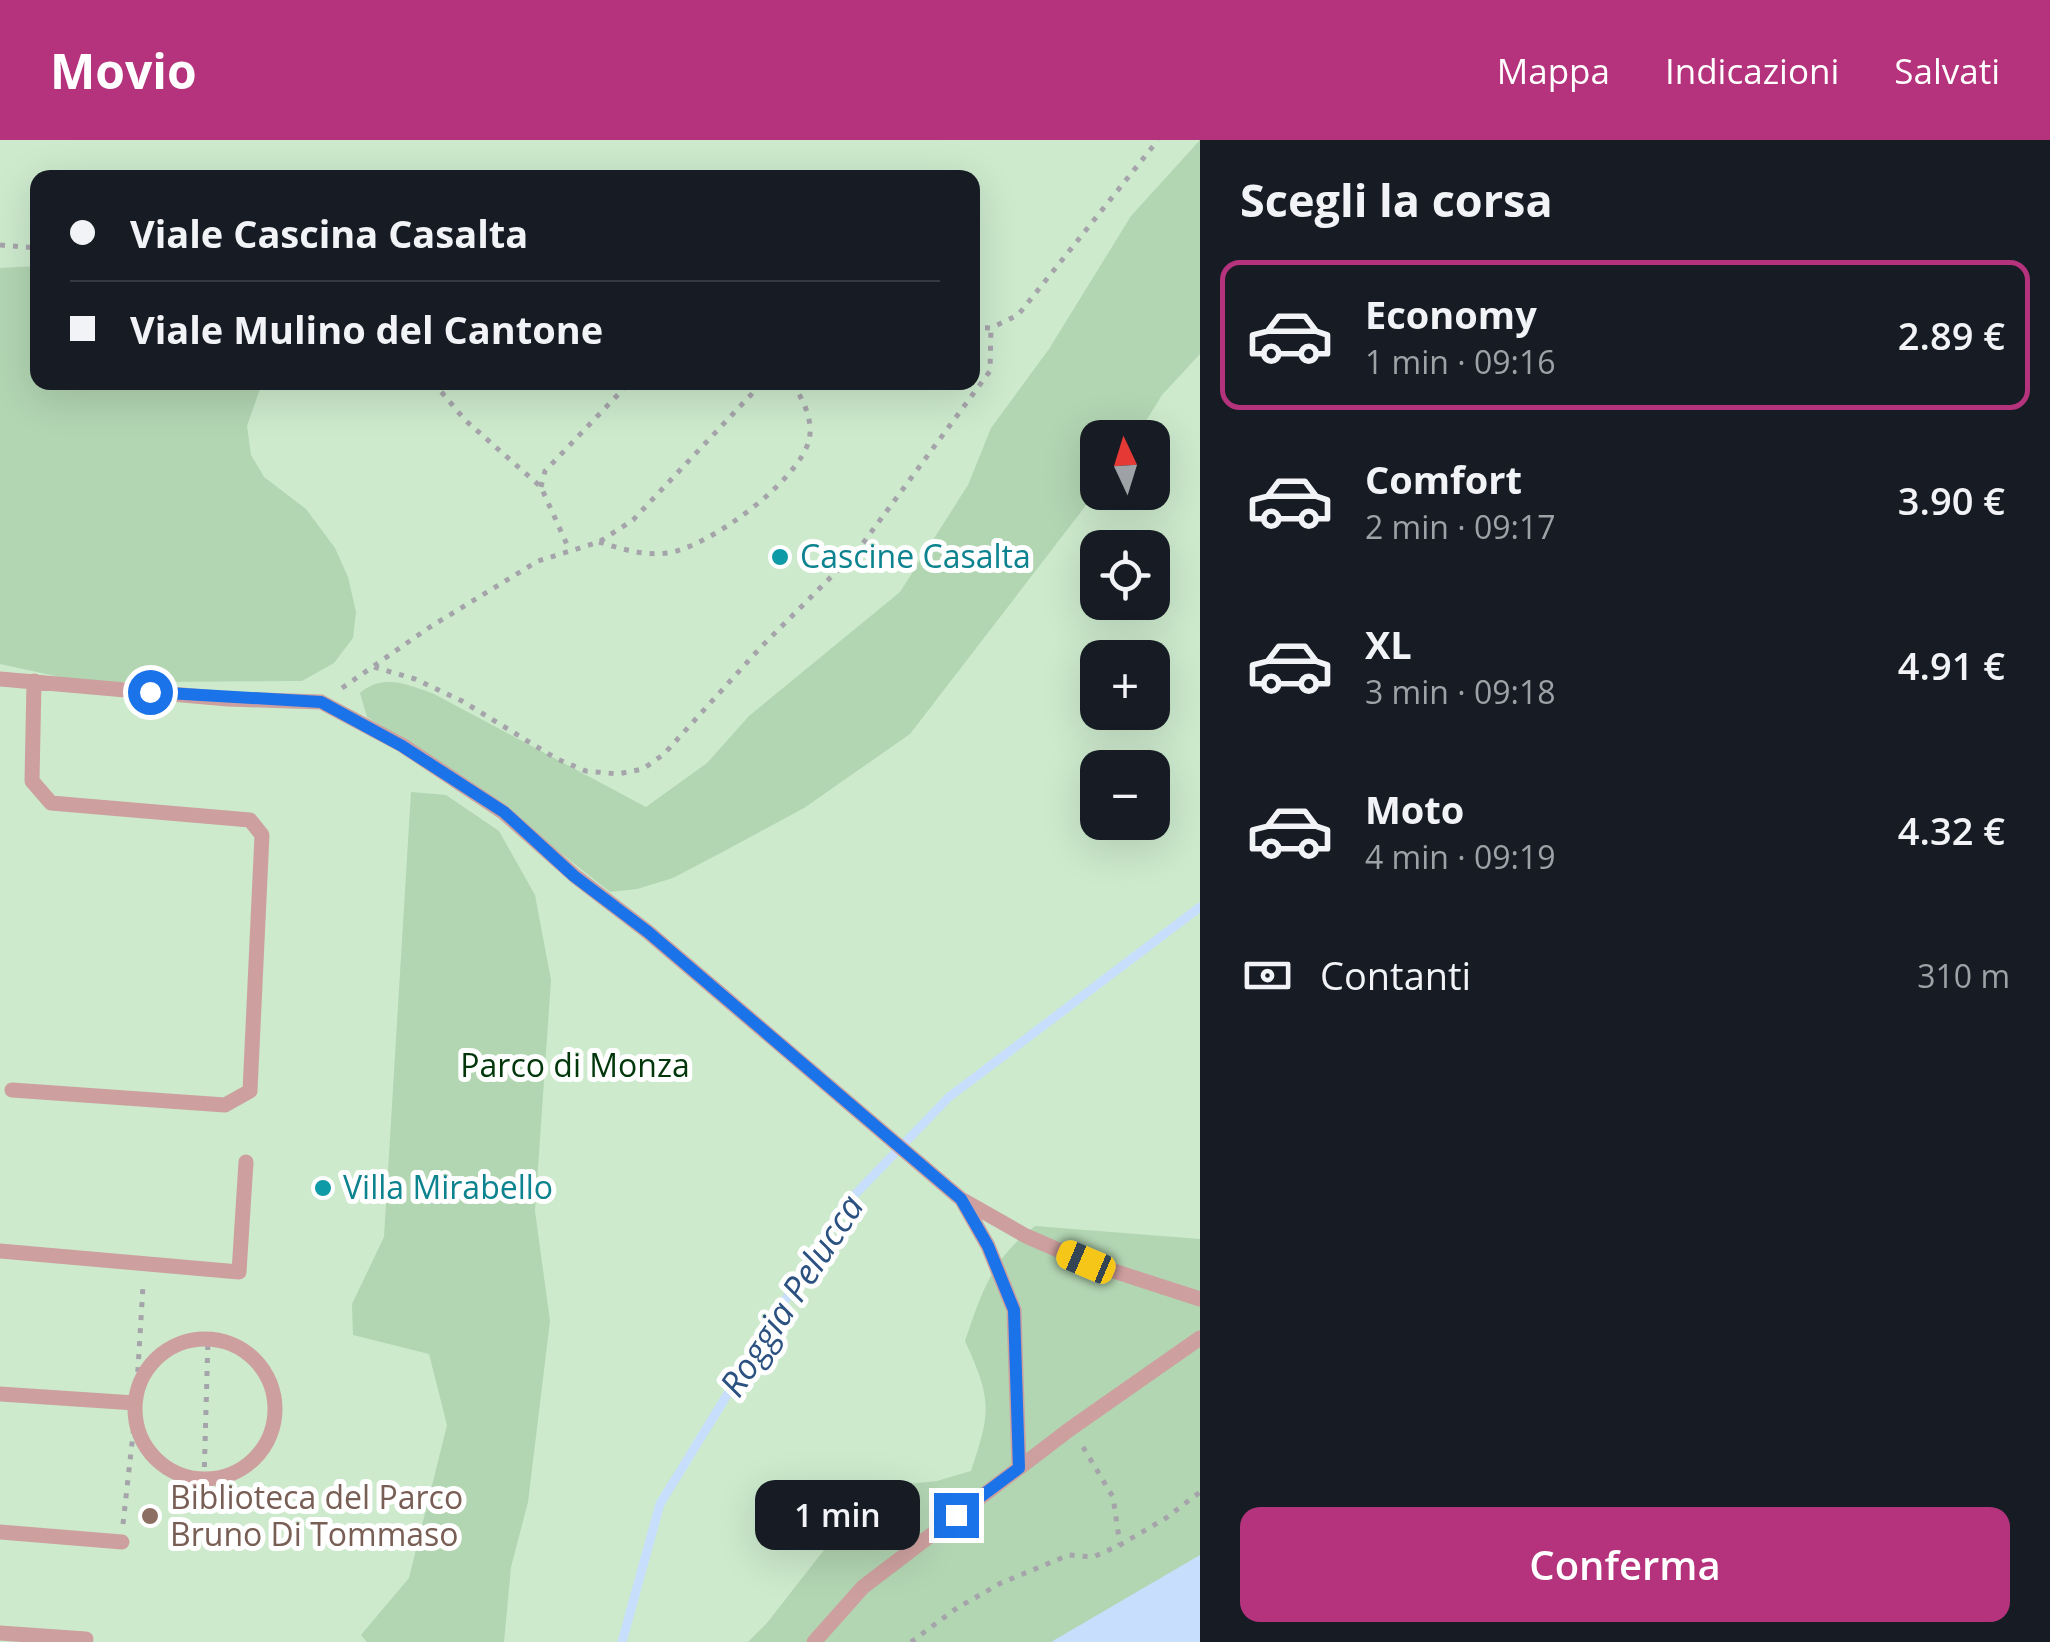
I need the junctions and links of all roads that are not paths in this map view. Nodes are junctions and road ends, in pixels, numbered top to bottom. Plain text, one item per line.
1 (0, 680) edge
2 (34, 681) junction
3 (12, 1090) dead end
4 (246, 1162) dead end
5 (961, 1199) junction
6 (0, 1251) edge
7 (1200, 1299) edge
8 (1200, 1338) edge
9 (0, 1394) edge
10 (135, 1403) junction
11 (1019, 1468) junction
12 (0, 1532) edge
13 (122, 1542) road end
14 (0, 1634) edge
15 (86, 1639) dead end
16 (814, 1642) edge

1 - 2 lane
2 - 3 lane
2 - 5 lane
4 - 6 lane
5 - 7 lane
5 - 11 lane
8 - 11 lane
9 - 10 lane
10 - 10 lane
11 - 16 lane
12 - 13 lane
14 - 15 lane

